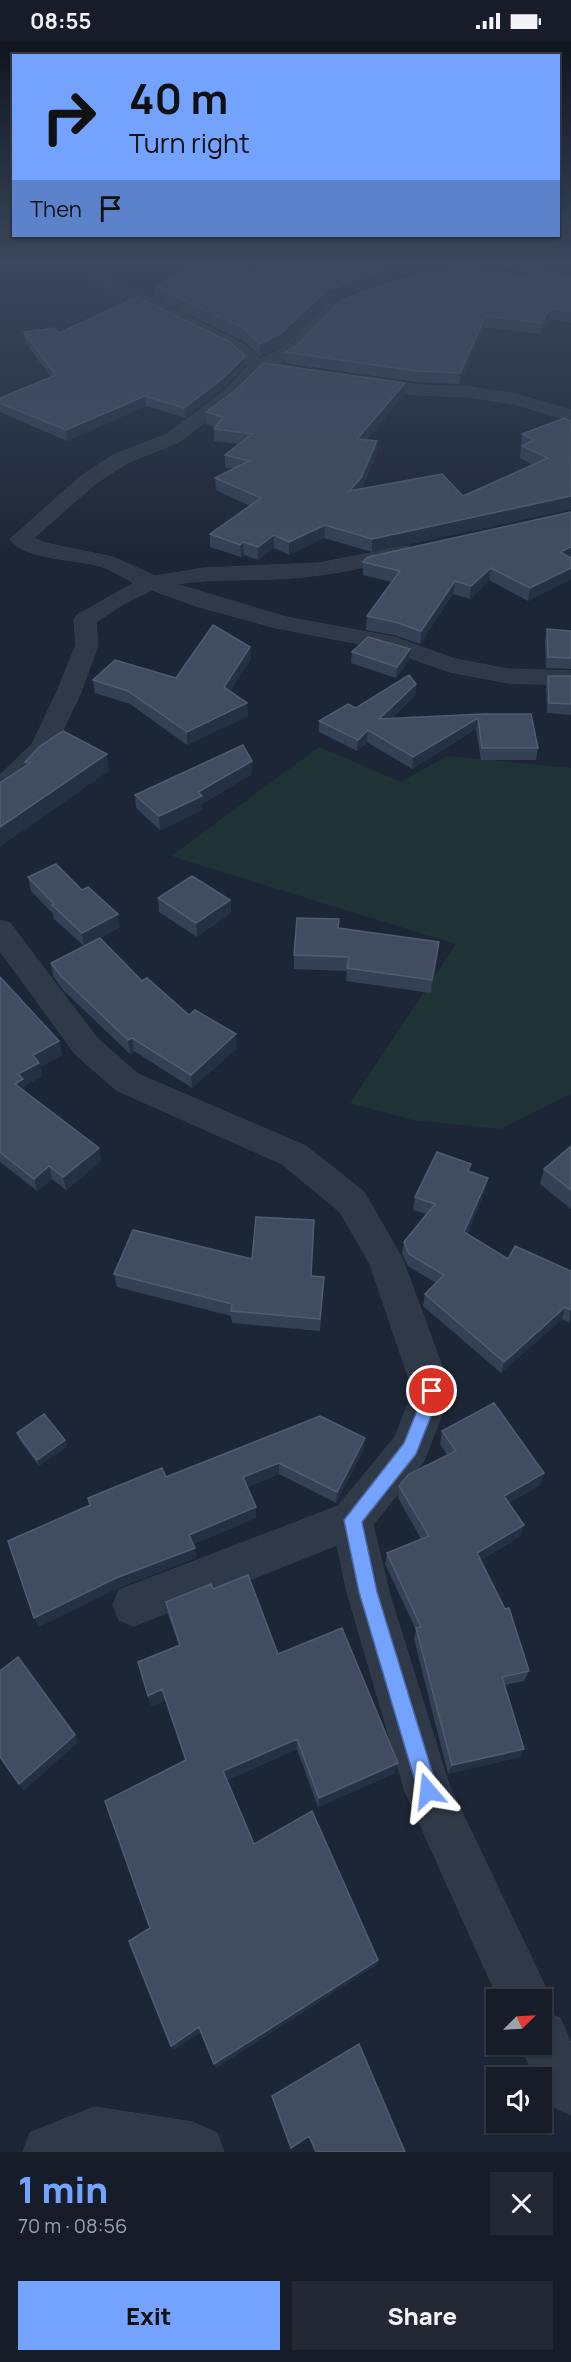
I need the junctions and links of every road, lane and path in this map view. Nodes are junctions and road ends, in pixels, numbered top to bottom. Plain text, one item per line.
1 (251, 359) edge
2 (273, 359) edge
3 (258, 366) junction
4 (292, 371) edge
5 (350, 379) edge
6 (571, 417) edge
7 (423, 548) edge
8 (153, 583) junction
9 (571, 678) edge
10 (0, 789) edge
11 (0, 930) edge
12 (352, 1520) junction
13 (134, 1605) dead end
14 (520, 1989) edge
15 (551, 2055) edge
16 (571, 2089) edge
17 (49, 2152) edge
18 (198, 2152) edge

1 - 3 street
2 - 3 street
3 - 4 street
3 - 8 street
5 - 6 street
7 - 8 street
8 - 9 street
8 - 10 street
11 - 12 street
12 - 13 street
12 - 14 street
15 - 16 street
17 - 18 street

